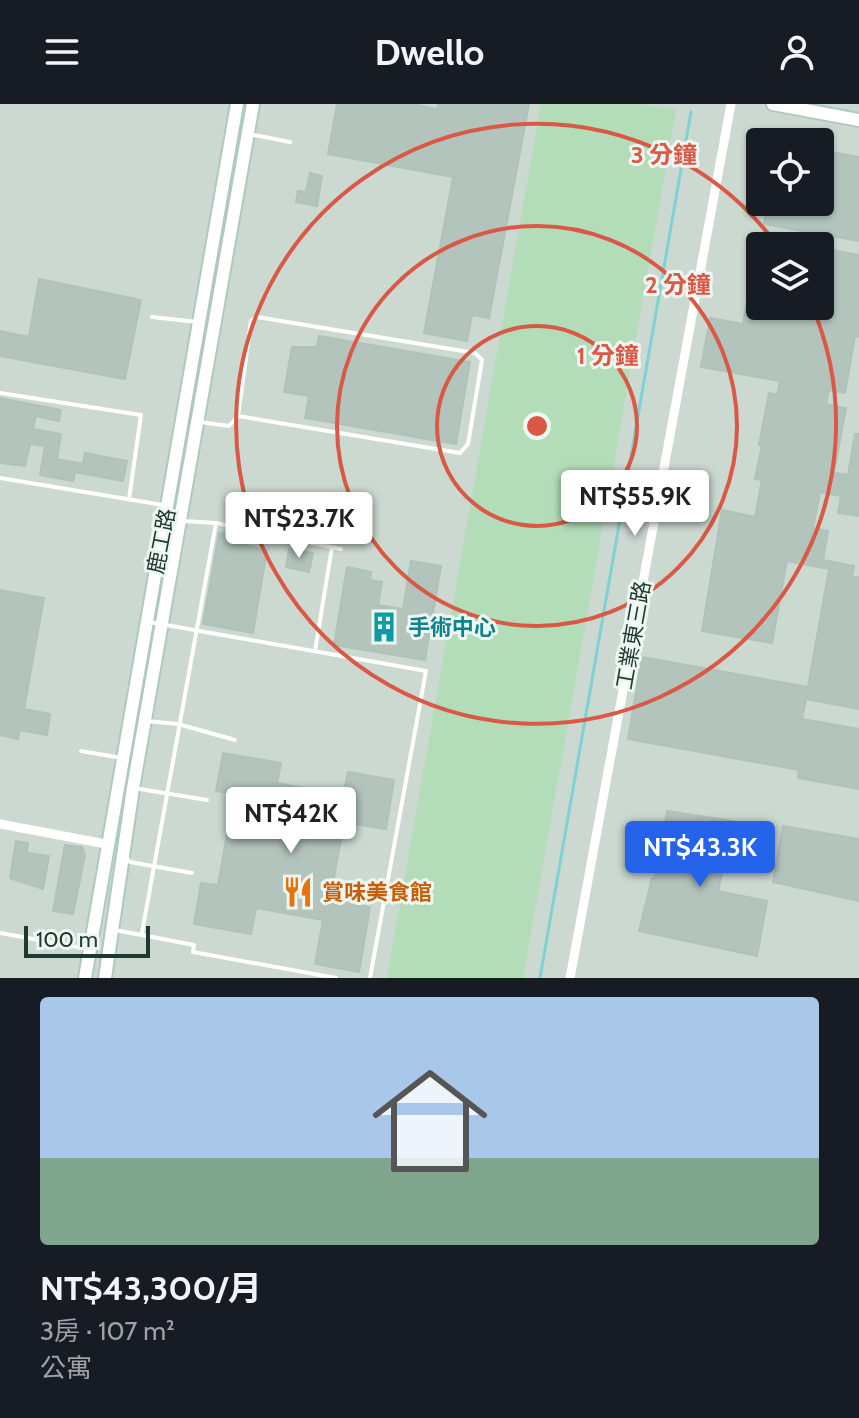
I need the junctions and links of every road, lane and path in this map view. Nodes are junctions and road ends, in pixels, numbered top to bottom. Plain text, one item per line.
1 (237, 104) edge
2 (253, 104) edge
3 (731, 104) edge
4 (773, 104) edge
5 (859, 120) edge
6 (248, 134) junction
7 (290, 142) dead end
8 (152, 317) dead end
9 (200, 322) junction
10 (0, 393) edge
11 (238, 416) junction
12 (198, 421) junction
13 (0, 478) edge
14 (129, 499) junction
15 (168, 506) junction
16 (181, 521) junction
17 (216, 523) junction
18 (332, 547) junction
19 (341, 549) dead end
20 (145, 622) junction
21 (162, 625) junction
22 (195, 630) junction
23 (315, 651) junction
24 (144, 721) junction
25 (178, 724) junction
26 (235, 740) dead end
27 (81, 751) dead end
28 (122, 758) junction
29 (133, 788) junction
30 (166, 792) junction
31 (207, 800) dead end
32 (0, 824) edge
33 (106, 844) junction
34 (123, 851) junction
35 (153, 865) junction
36 (192, 873) dead end
37 (113, 928) junction
38 (0, 933) edge
39 (142, 933) junction
40 (90, 949) junction
41 (85, 978) edge
42 (105, 978) edge
43 (336, 978) edge
44 (370, 978) edge
45 (570, 978) edge

1 - 9 street, 鹿工路
2 - 6 street, 鹿工路
3 - 45 street, 工業東三路
4 - 5 street
6 - 7 lane
6 - 12 street, 鹿工路
8 - 9 lane
9 - 15 street, 鹿工路
10 - 14 lane
11 - 11 lane
11 - 12 lane
12 - 16 street, 鹿工路
13 - 14 lane
14 - 15 lane
15 - 20 street, 鹿工路
16 - 17 lane
16 - 21 street, 鹿工路
17 - 18 lane
17 - 22 lane
18 - 19 lane
18 - 23 lane
20 - 21 lane
20 - 28 street, 鹿工路
21 - 22 lane
21 - 24 street, 鹿工路
22 - 23 lane
22 - 25 lane
23 - 44 lane
24 - 25 lane
24 - 29 street, 鹿工路
25 - 26 lane
25 - 30 lane
27 - 28 lane
28 - 33 street, 鹿工路
29 - 30 lane
29 - 34 street, 鹿工路
30 - 31 lane
30 - 35 lane
32 - 33 street
33 - 40 street, 鹿工路
34 - 35 lane
34 - 37 street, 鹿工路
35 - 36 lane
35 - 39 lane
37 - 39 lane
37 - 42 street, 鹿工路
38 - 40 lane
39 - 43 lane
40 - 41 street, 鹿工路

